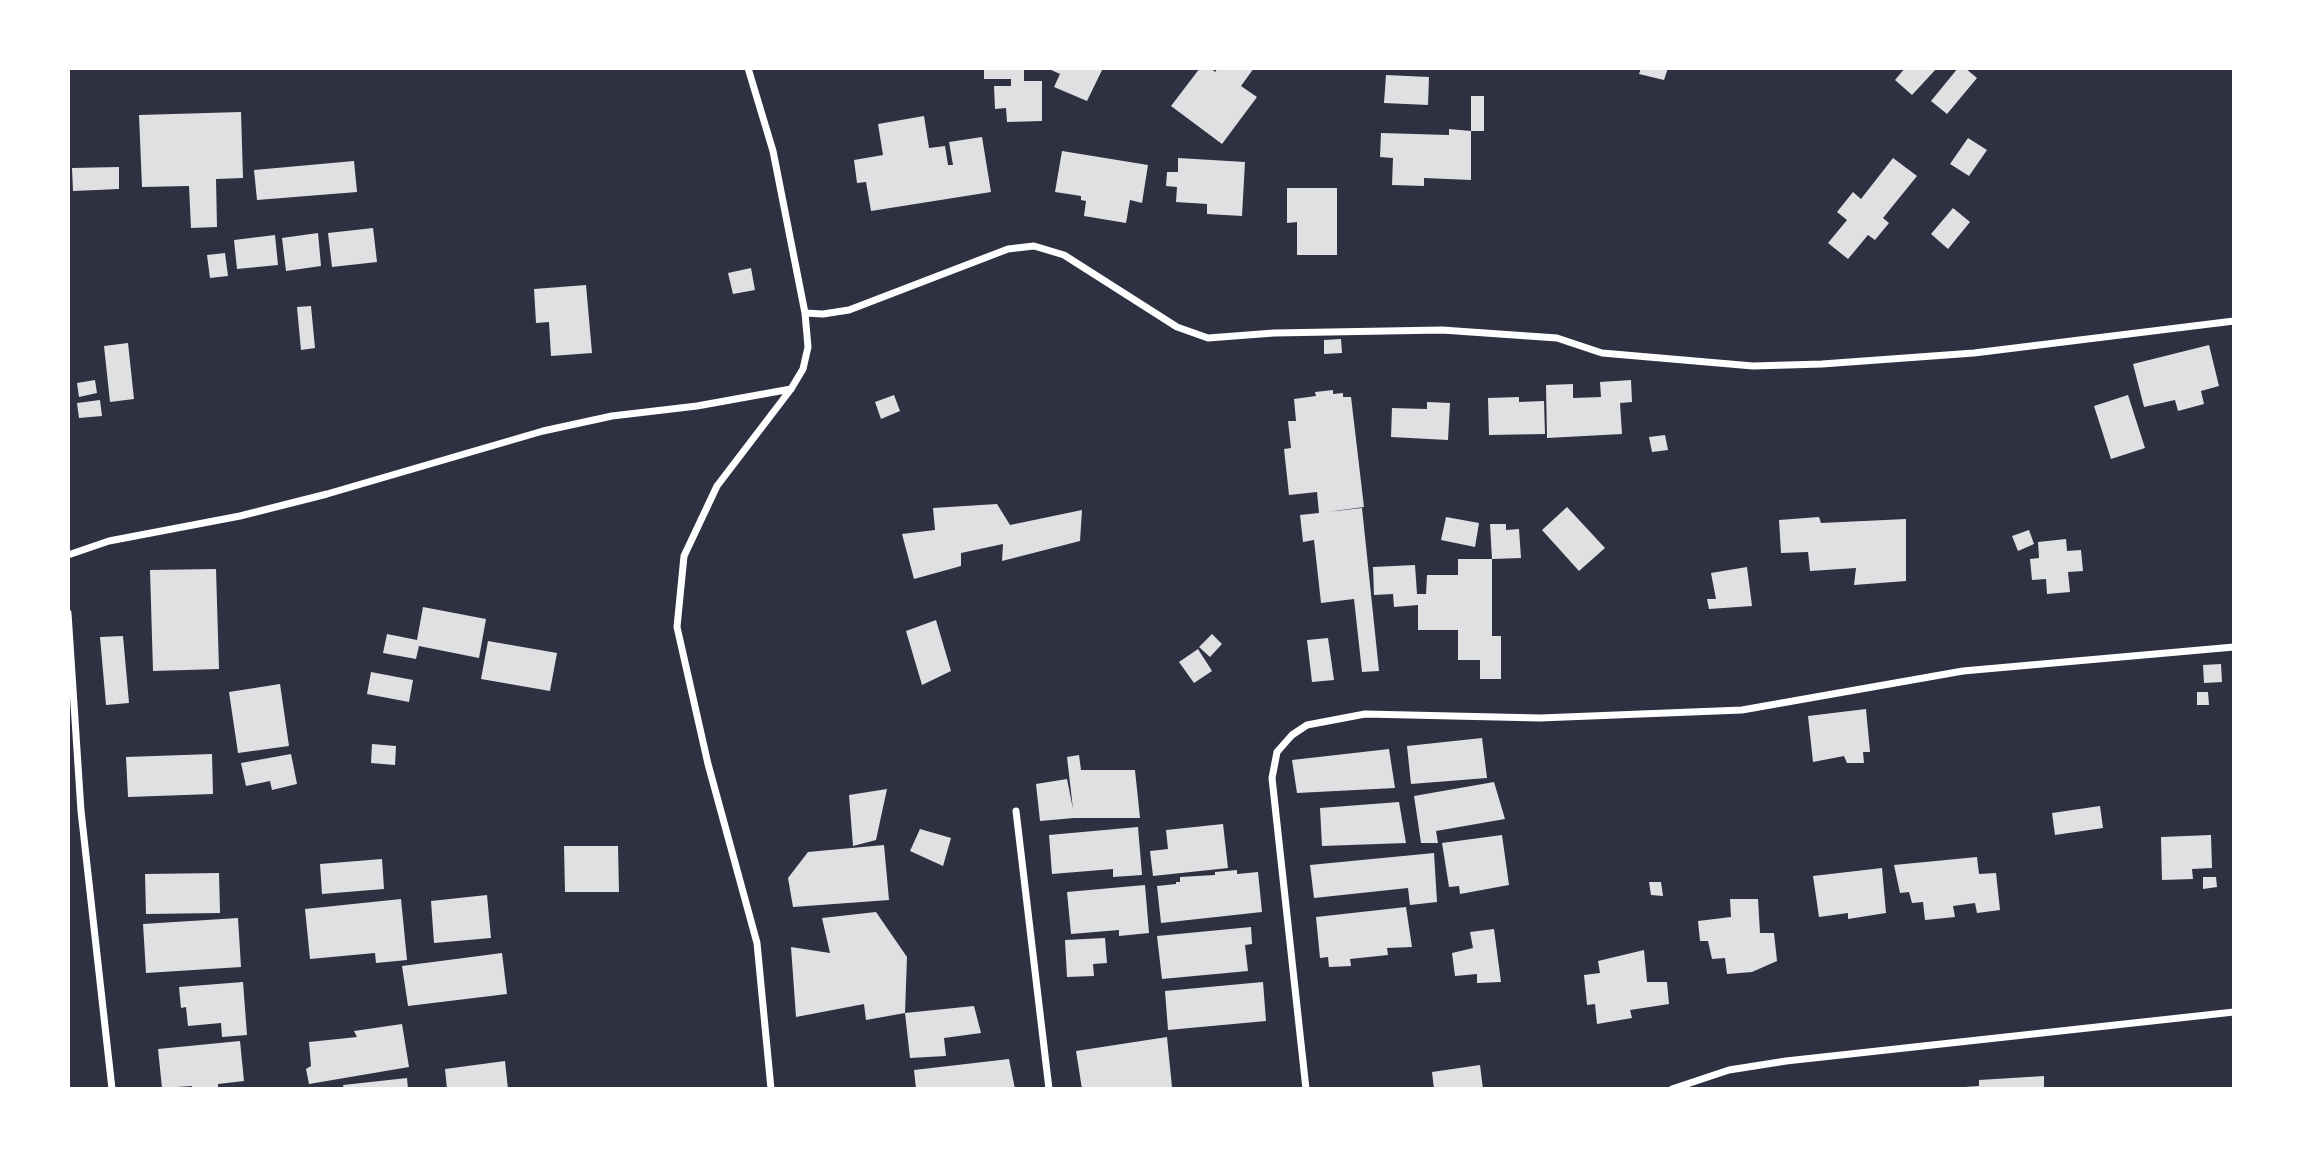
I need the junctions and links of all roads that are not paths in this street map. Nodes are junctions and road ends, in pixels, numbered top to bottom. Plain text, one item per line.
1 (748, 68) edge
2 (805, 313) junction
3 (2234, 321) edge
4 (792, 389) junction
5 (68, 555) edge
6 (68, 612) edge
7 (2234, 647) edge
8 (1016, 811) dead end
9 (2234, 1012) edge
10 (112, 1089) edge
11 (771, 1089) edge
12 (1049, 1089) edge
13 (1306, 1089) edge
14 (1672, 1089) edge

1 - 2 street
2 - 3 street
2 - 4 street
4 - 5 street
4 - 11 street
6 - 10 street
7 - 13 street
8 - 12 street
9 - 14 street

